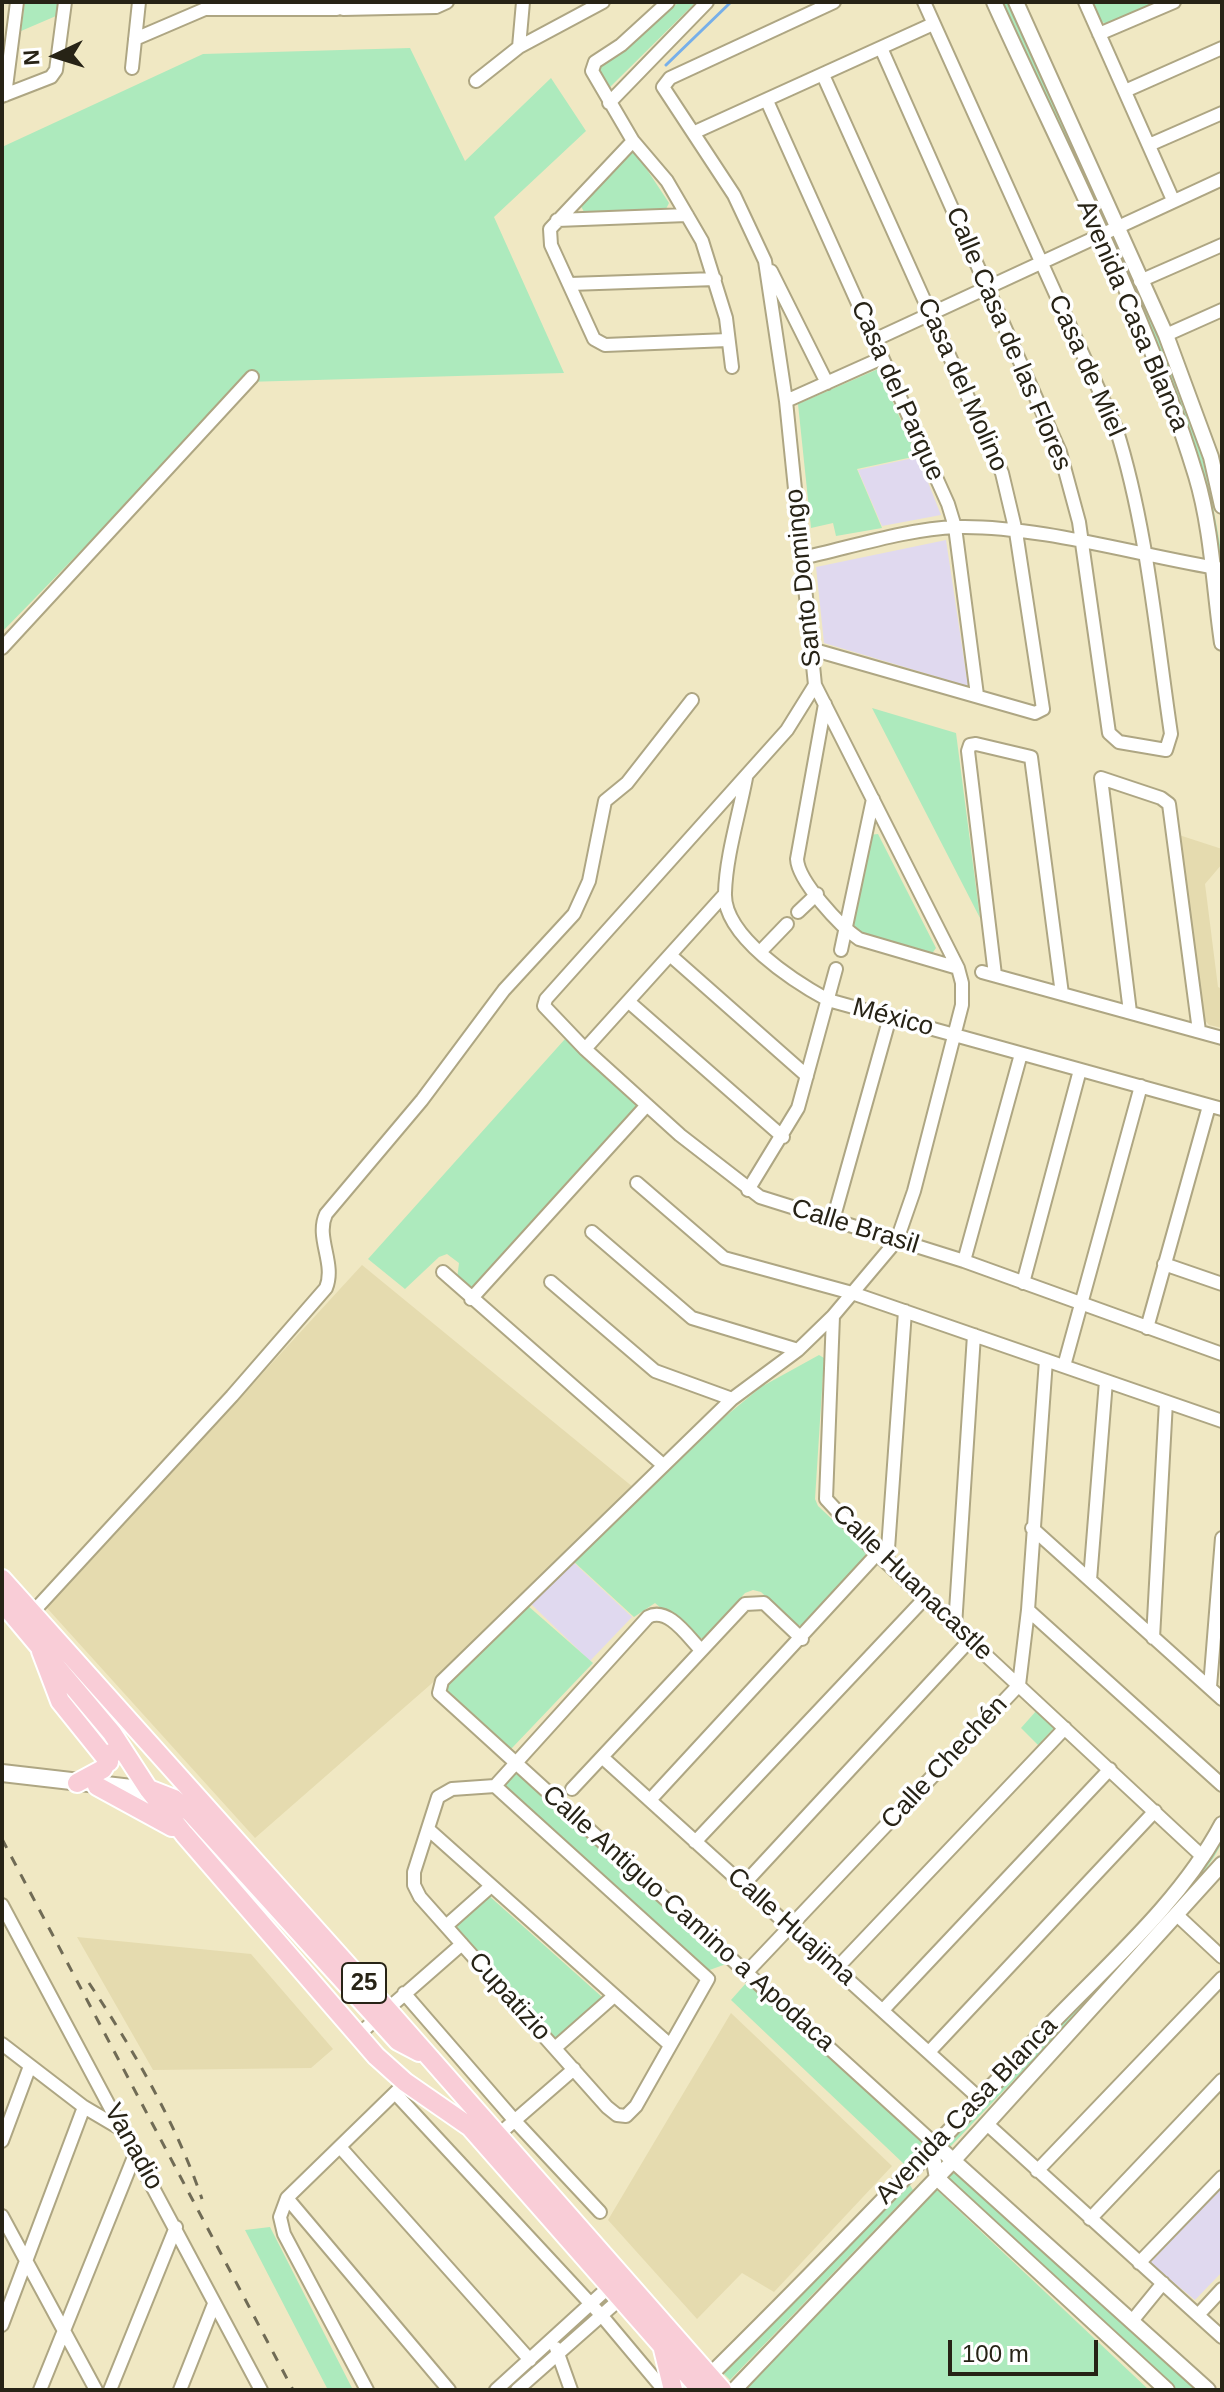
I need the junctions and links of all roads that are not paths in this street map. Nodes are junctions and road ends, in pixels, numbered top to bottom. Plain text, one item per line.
1 (17, 2) edge
2 (65, 2) edge
3 (139, 2) edge
4 (447, 2) edge
5 (523, 2) edge
6 (603, 2) edge
7 (668, 2) edge
8 (707, 2) edge
9 (834, 2) edge
10 (924, 2) edge
11 (994, 2) edge
12 (1016, 2) edge
13 (1085, 2) edge
14 (1174, 2) edge
15 (379, 5) edge
16 (205, 6) edge
17 (308, 6) edge
18 (933, 24) junction
19 (1099, 34) junction
20 (135, 39) junction
21 (519, 47) junction
22 (881, 48) junction
23 (1222, 48) edge
24 (132, 68) dead end
25 (823, 75) junction
26 (476, 81) dead end
27 (1125, 91) junction
28 (4, 95) edge
29 (767, 101) junction
30 (609, 103) junction
31 (1222, 113) edge
32 (695, 132) junction
33 (633, 141) junction
34 (1149, 145) junction
35 (1222, 179) edge
36 (1173, 200) junction
37 (687, 215) junction
38 (557, 220) junction
39 (1117, 228) junction
40 (1100, 235) junction
41 (1222, 245) edge
42 (765, 261) junction
43 (1040, 263) junction
44 (715, 279) junction
45 (1140, 281) junction
46 (570, 284) junction
47 (987, 288) junction
48 (1222, 310) edge
49 (929, 314) junction
50 (1166, 335) junction
51 (728, 340) junction
52 (874, 340) junction
53 (882, 358) junction
54 (732, 367) dead end
55 (252, 377) dead end
56 (827, 383) junction
57 (786, 401) junction
58 (1222, 506) edge
59 (955, 527) junction
60 (1016, 532) junction
61 (1081, 543) junction
62 (1144, 554) junction
63 (802, 558) junction
64 (1217, 569) edge
65 (1222, 643) edge
66 (2, 648) edge
67 (811, 649) junction
68 (815, 685) junction
69 (977, 695) junction
70 (692, 700) dead end
71 (825, 703) junction
72 (1166, 750) joint
73 (747, 775) junction
74 (873, 799) junction
75 (817, 894) junction
76 (724, 895) junction
77 (798, 912) dead end
78 (787, 924) dead end
79 (846, 930) junction
80 (841, 950) dead end
81 (760, 952) junction
82 (670, 955) junction
83 (958, 968) junction
84 (836, 969) dead end
85 (1062, 994) junction
86 (828, 1000) junction
87 (629, 1002) junction
88 (544, 1006) joint
89 (1130, 1012) junction
90 (890, 1017) junction
91 (1199, 1031) junction
92 (954, 1034) junction
93 (1222, 1038) edge
94 (585, 1049) junction
95 (1021, 1054) junction
96 (1080, 1070) junction
97 (807, 1076) junction
98 (1141, 1086) junction
99 (647, 1105) junction
100 (1215, 1107) edge
101 (783, 1137) junction
102 (637, 1183) dead end
103 (748, 1190) junction
104 (833, 1220) junction
105 (592, 1232) dead end
106 (897, 1240) junction
107 (964, 1261) junction
108 (1164, 1264) junction
109 (443, 1272) dead end
110 (551, 1282) dead end
111 (1023, 1283) junction
112 (1222, 1284) edge
113 (852, 1293) junction
114 (471, 1299) junction
115 (1082, 1305) junction
116 (905, 1311) junction
117 (833, 1316) junction
118 (1147, 1328) junction
119 (974, 1335) junction
120 (798, 1350) junction
121 (1222, 1354) edge
122 (1046, 1360) junction
123 (1064, 1366) junction
124 (1106, 1381) junction
125 (732, 1399) junction
126 (1166, 1402) junction
127 (1222, 1421) edge
128 (663, 1465) junction
129 (1032, 1528) junction
130 (1222, 1538) edge
131 (882, 1558) junction
132 (2, 1579) edge
133 (1090, 1580) junction
134 (925, 1598) junction
135 (2, 1602) edge
136 (1028, 1610) junction
137 (32, 1613) junction
138 (955, 1626) junction
139 (1153, 1638) junction
140 (802, 1639) junction
141 (970, 1640) junction
142 (39, 1644) junction
143 (701, 1650) junction
144 (1019, 1685) junction
145 (1210, 1687) junction
146 (1222, 1699) edge
147 (1065, 1728) junction
148 (112, 1733) junction
149 (162, 1757) junction
150 (602, 1757) junction
151 (109, 1762) junction
152 (515, 1762) junction
153 (1110, 1769) junction
154 (2, 1773) edge
155 (77, 1783) junction
156 (1222, 1785) edge
157 (97, 1786) junction
158 (495, 1786) junction
159 (572, 1789) dead end
160 (149, 1790) junction
161 (650, 1800) junction
162 (1155, 1811) junction
163 (1222, 1824) edge
164 (428, 1829) junction
165 (184, 1834) junction
166 (695, 1842) junction
167 (1203, 1857) junction
168 (1222, 1864) edge
169 (1192, 1871) junction
170 (1207, 1884) junction
171 (743, 1885) junction
172 (490, 1887) junction
173 (2, 1905) edge
174 (1178, 1916) junction
175 (446, 1926) junction
176 (791, 1926) junction
177 (462, 1944) junction
178 (1222, 1957) edge
179 (837, 1968) junction
180 (746, 1973) junction
181 (1222, 1978) edge
182 (404, 1993) junction
183 (614, 1996) junction
184 (883, 2010) junction
185 (382, 2014) junction
186 (358, 2035) junction
187 (2, 2044) edge
188 (670, 2045) junction
189 (555, 2048) junction
190 (929, 2052) junction
191 (30, 2066) junction
192 (574, 2069) junction
193 (1222, 2080) edge
194 (400, 2088) junction
195 (980, 2099) junction
196 (84, 2107) junction
197 (515, 2121) junction
198 (987, 2124) junction
199 (123, 2130) junction
200 (498, 2135) junction
201 (2, 2141) edge
202 (933, 2146) junction
203 (340, 2147) junction
204 (136, 2152) junction
205 (952, 2162) junction
206 (1037, 2171) junction
207 (935, 2174) junction
208 (1222, 2177) edge
209 (904, 2179) junction
210 (287, 2198) junction
211 (600, 2212) dead end
212 (2, 2216) edge
213 (1090, 2219) junction
214 (176, 2227) junction
215 (26, 2261) junction
216 (1139, 2263) junction
217 (1163, 2283) junction
218 (1222, 2289) edge
219 (615, 2293) junction
220 (214, 2304) junction
221 (591, 2305) junction
222 (5, 2310) edge
223 (1198, 2315) junction
224 (602, 2316) junction
225 (1132, 2321) junction
226 (2, 2325) edge
227 (64, 2331) junction
228 (1222, 2337) edge
229 (551, 2340) junction
230 (662, 2346) junction
231 (559, 2353) junction
232 (530, 2360) junction
233 (707, 2386) edge
234 (256, 2387) edge
235 (40, 2390) edge
236 (96, 2390) edge
237 (110, 2390) edge
238 (180, 2390) edge
239 (367, 2390) edge
240 (449, 2390) edge
241 (496, 2390) edge
242 (517, 2390) edge
243 (571, 2390) edge
244 (664, 2390) edge
245 (673, 2390) edge
246 (734, 2390) edge
247 (1167, 2390) edge
248 (1208, 2390) edge

1 - 28 street
2 - 28 street
3 - 20 street
4 - 15 street
5 - 21 street
6 - 21 street
7 - 30 street
8 - 30 street
9 - 32 street, Santo Domingo
10 - 18 street, Casa de Miel
11 - 40 street, Avenida Casa Blanca
12 - 39 street, Avenida Casa Blanca
13 - 19 street
14 - 19 street
15 - 17 street
16 - 17 street
16 - 20 street
18 - 22 street
18 - 43 street, Casa de Miel
19 - 27 street
20 - 24 street
21 - 26 street
22 - 25 street
22 - 47 street, Calle Casa de las Flores
23 - 27 street
25 - 29 street
25 - 49 street, Casa del Molino
27 - 34 street
29 - 32 street
29 - 52 street, Casa del Parque
30 - 33 street
31 - 34 street
32 - 42 street, Santo Domingo
33 - 37 street
33 - 38 street
34 - 36 street
35 - 36 street
36 - 39 street
37 - 38 street
37 - 44 street
38 - 46 street
39 - 40 street
39 - 45 street, Avenida Casa Blanca
40 - 43 street
40 - 64 street, Avenida Casa Blanca
41 - 45 street
42 - 56 street
42 - 57 street, Santo Domingo
43 - 47 street
43 - 62 street, Casa de Miel
44 - 46 street
44 - 51 street
45 - 50 street, Avenida Casa Blanca
46 - 51 street
47 - 49 street
47 - 61 street, Calle Casa de las Flores
48 - 50 street
49 - 52 street
49 - 60 street, Casa del Molino
50 - 58 street, Avenida Casa Blanca
51 - 54 street
52 - 53 street, Casa del Parque
53 - 56 street
53 - 59 street, Casa del Parque
55 - 66 street
56 - 57 street
57 - 63 street, Santo Domingo
59 - 60 street
59 - 63 street
59 - 69 street, Casa del Parque
60 - 61 street
60 - 69 street, Casa del Molino
61 - 62 street
61 - 72 street, Calle Casa de las Flores
62 - 64 street
62 - 72 street, Casa de Miel
63 - 67 street, Santo Domingo
64 - 65 street, Avenida Casa Blanca
67 - 68 street, Santo Domingo
67 - 69 street
68 - 71 street
68 - 73 street, Santo Domingo
70 - 137 street
71 - 74 street
71 - 75 street
73 - 76 street
73 - 88 street, Santo Domingo
74 - 79 street
74 - 83 street
75 - 77 street
75 - 79 street
76 - 81 street, México
76 - 82 street
78 - 81 street
79 - 80 street
79 - 83 street
81 - 86 street, México
82 - 87 street
82 - 97 street
83 - 92 street
84 - 86 street
85 - 85 street
85 - 89 street
86 - 90 street, México
86 - 97 street
87 - 94 street
87 - 101 street
88 - 94 street, Calle Brasil
89 - 91 street
89 - 91 street
90 - 92 street, México
90 - 104 street
91 - 93 street
92 - 95 street, México
92 - 106 street
94 - 99 street, Calle Brasil
95 - 96 street, México
95 - 107 street
96 - 98 street, México
96 - 111 street
97 - 101 street
98 - 100 street, México
98 - 115 street
99 - 103 street, Calle Brasil
99 - 114 street
100 - 108 street
101 - 103 street
102 - 113 street
103 - 104 street, Calle Brasil
104 - 106 street, Calle Brasil
105 - 120 street
106 - 107 street, Calle Brasil
106 - 113 street
107 - 111 street, Calle Brasil
108 - 112 street
108 - 118 street
109 - 114 street
110 - 125 street
111 - 115 street, Calle Brasil
113 - 116 street
113 - 117 street
114 - 128 street
115 - 118 street, Calle Brasil
115 - 123 street
116 - 119 street
116 - 131 street
117 - 120 street
117 - 131 street, Calle Huanacastle
118 - 121 street, Calle Brasil
119 - 122 street
119 - 138 street
120 - 125 street
122 - 123 street
122 - 129 street, Calle Chechén
123 - 124 street
124 - 126 street
124 - 133 street
125 - 128 street
126 - 127 street
126 - 139 street
128 - 152 street, Calle Antiguo Camino a Apodaca
129 - 133 street
129 - 136 street, Calle Chechén
130 - 145 street
131 - 134 street, Calle Huanacastle
131 - 140 street
132 - 137 main road, 25
133 - 139 street
134 - 138 street, Calle Huanacastle
134 - 166 street
135 - 142 main road, 25
136 - 144 street, Calle Chechén
136 - 156 street
137 - 149 main road, 25
138 - 141 street, Calle Huanacastle
139 - 145 street
140 - 143 street
140 - 161 street
141 - 144 street, Calle Huanacastle
141 - 171 street
142 - 148 main road, 25
142 - 151 main road
143 - 150 street
143 - 152 street
144 - 147 street, Calle Huanacastle
144 - 176 street, Calle Chechén
145 - 146 street
147 - 153 street, Calle Huanacastle
147 - 179 street
148 - 151 main road
148 - 160 main road, 25
149 - 160 main road
149 - 185 main road, 25
150 - 159 street
150 - 161 street, Calle Huajima
151 - 155 main road
152 - 158 street
152 - 180 street, Calle Antiguo Camino a Apodaca
153 - 162 street, Calle Huanacastle
153 - 184 street
154 - 155 main road
155 - 157 main road
157 - 160 main road
157 - 165 main road
158 - 164 street, Cupatizio
158 - 188 street, Cupatizio
160 - 165 main road, 25
160 - 185 main road
161 - 166 street, Calle Huajima
162 - 167 street, Calle Huanacastle
162 - 190 street
163 - 167 street, Avenida Casa Blanca
164 - 172 street
164 - 175 street, Cupatizio
165 - 186 main road, 25
166 - 171 street, Calle Huajima
167 - 169 street, Avenida Casa Blanca
168 - 170 street, Avenida Casa Blanca
169 - 170 street
169 - 195 street, Avenida Casa Blanca
170 - 174 street, Avenida Casa Blanca
171 - 176 street, Calle Huajima
172 - 175 street
172 - 183 street
173 - 199 street, Vanadio
174 - 178 street
174 - 198 street, Avenida Casa Blanca
175 - 177 street, Cupatizio
176 - 179 street, Calle Huajima
176 - 180 street, Calle Chechén
177 - 182 street
177 - 189 street, Cupatizio
179 - 184 street, Calle Huajima
180 - 202 street, Calle Antiguo Camino a Apodaca
181 - 206 street
182 - 185 street
182 - 197 street
183 - 188 street
183 - 189 street
184 - 190 street, Calle Huajima
185 - 186 street
185 - 200 main road
186 - 194 main road, 25
187 - 191 street
188 - 192 street, Cupatizio
189 - 192 street, Cupatizio
190 - 195 street, Calle Huajima
191 - 196 street
191 - 201 street
192 - 197 street
193 - 213 street
194 - 203 street
194 - 219 main road, 25
194 - 221 street
195 - 202 street, Avenida Casa Blanca
196 - 199 street
196 - 215 street
197 - 200 street
197 - 211 street
198 - 205 street, Avenida Casa Blanca
198 - 206 street
199 - 204 street, Vanadio
200 - 233 main road
202 - 205 street, Calle Antiguo Camino a Apodaca
202 - 207 street
202 - 209 street, Avenida Casa Blanca
203 - 210 street
203 - 232 street
204 - 214 street, Vanadio
204 - 227 street
205 - 207 street
205 - 225 street, Calle Antiguo Camino a Apodaca
206 - 213 street
207 - 209 street
207 - 246 street, Avenida Casa Blanca
207 - 247 street
208 - 216 street
209 - 233 street, Avenida Casa Blanca
210 - 239 street
210 - 240 street
212 - 215 street
213 - 216 street
214 - 220 street, Vanadio
214 - 237 street
215 - 222 street
215 - 227 street
216 - 217 street
217 - 223 street
217 - 225 street
218 - 223 street
219 - 221 street
219 - 224 street
219 - 230 main road, 25
220 - 234 street, Vanadio
220 - 238 street
221 - 224 street
221 - 229 street
222 - 226 street
223 - 228 street
224 - 231 street
224 - 244 street
225 - 248 street, Calle Antiguo Camino a Apodaca
227 - 235 street
227 - 236 street
229 - 231 street
229 - 232 street
230 - 233 main road, 25
230 - 245 main road
231 - 242 street
231 - 243 street
232 - 241 street

